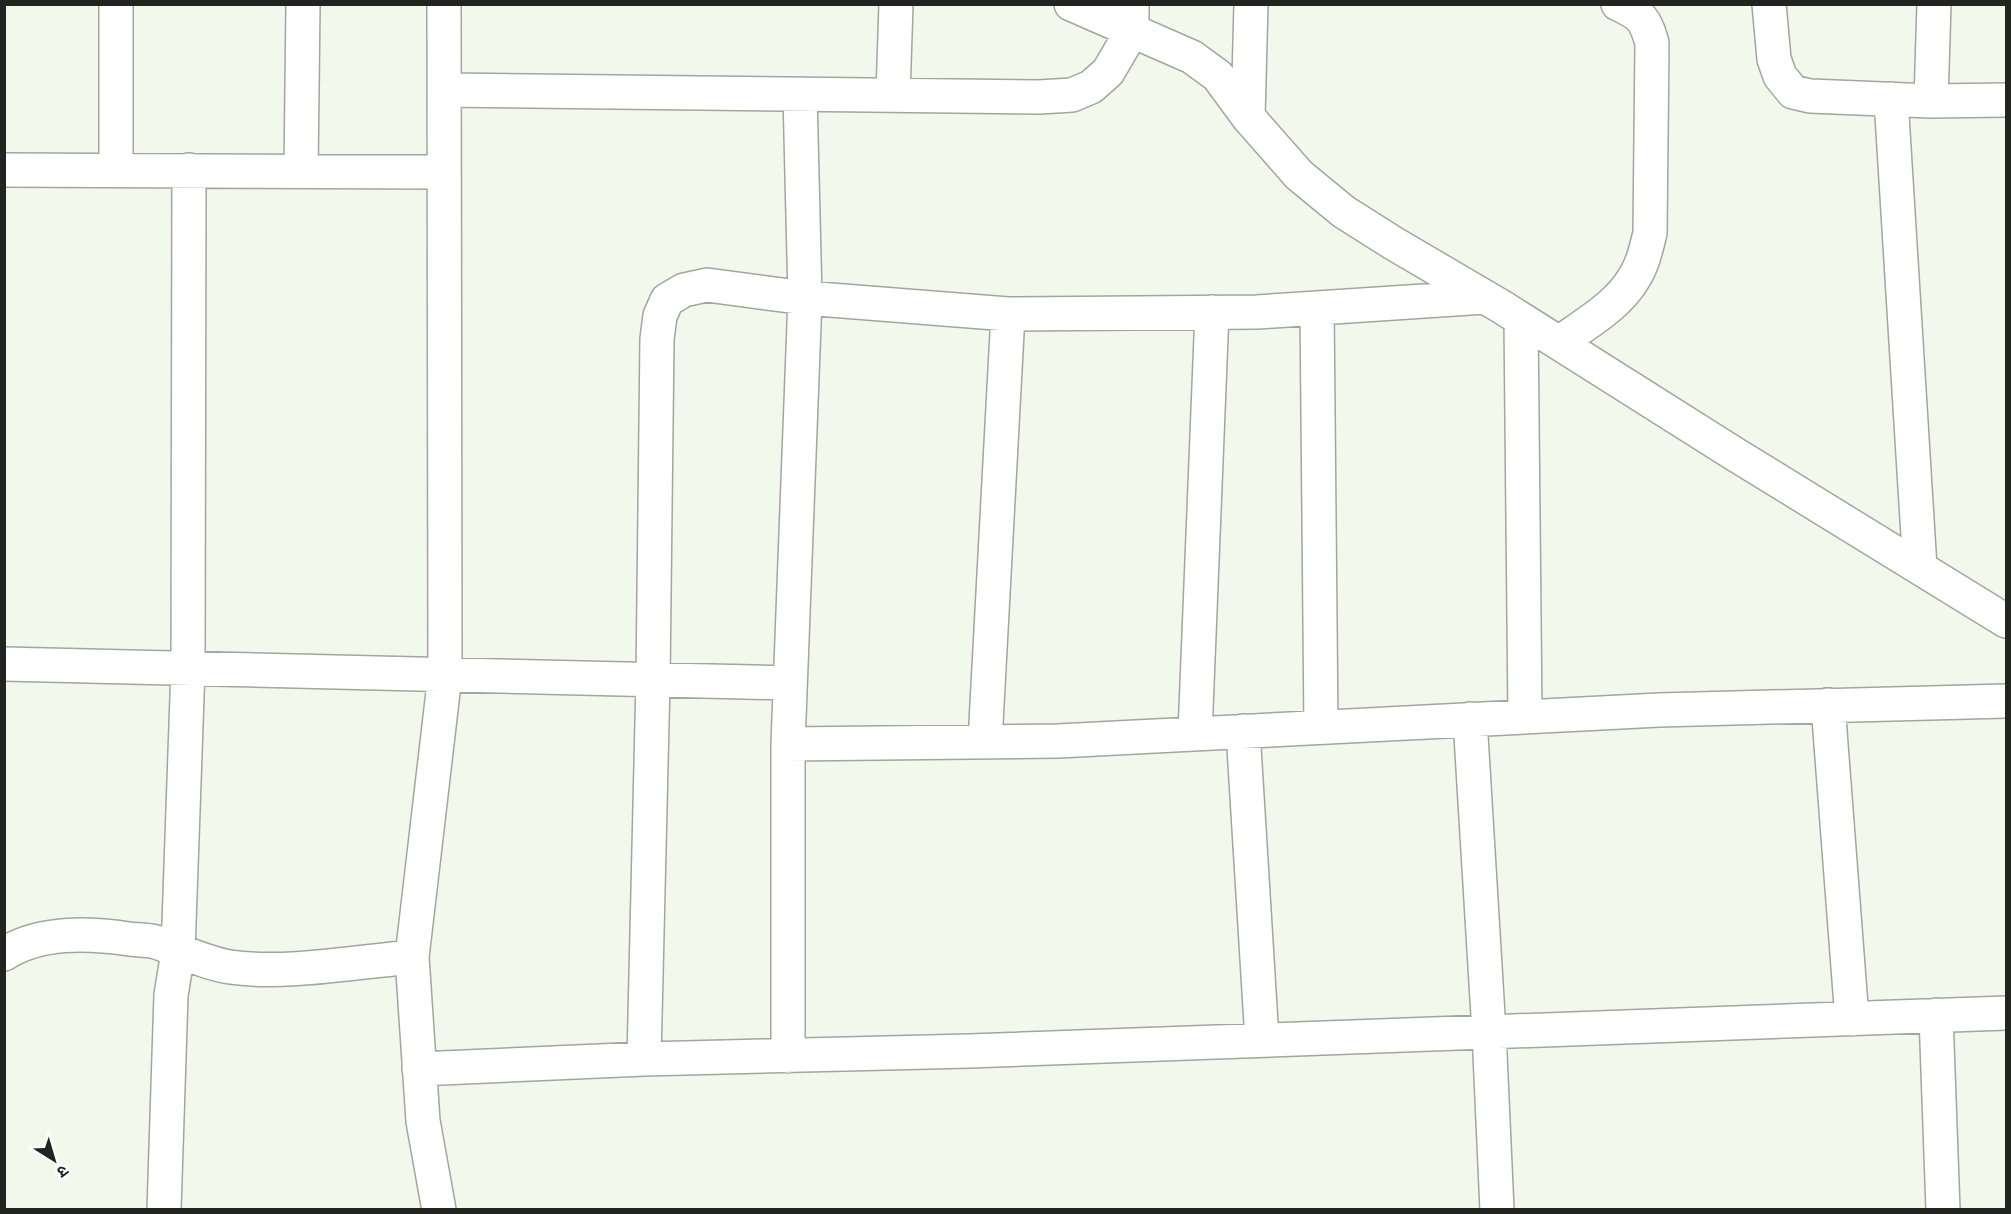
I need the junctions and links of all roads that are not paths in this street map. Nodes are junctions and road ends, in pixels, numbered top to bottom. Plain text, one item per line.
1 (116, 4) edge
2 (303, 4) edge
3 (444, 4) edge
4 (896, 4) edge
5 (1071, 4) edge
6 (1251, 4) edge
7 (1618, 4) edge
8 (1769, 4) edge
9 (1934, 4) edge
10 (1132, 18) edge
11 (444, 90) junction
12 (800, 94) junction
13 (893, 95) junction
14 (1891, 99) junction
15 (2007, 100) edge
16 (1931, 101) junction
17 (1248, 117) junction
18 (4, 170) edge
19 (116, 170) junction
20 (189, 170) junction
21 (301, 171) junction
22 (444, 172) junction
23 (1485, 297) junction
24 (805, 298) junction
25 (1317, 308) junction
26 (1212, 312) junction
27 (1008, 314) junction
28 (1521, 319) junction
29 (1559, 343) junction
30 (1920, 568) junction
31 (2007, 621) edge
32 (4, 664) edge
33 (188, 668) junction
34 (445, 675) junction
35 (653, 680) junction
36 (790, 683) junction
37 (2007, 701) edge
38 (1828, 705) junction
39 (1525, 717) junction
40 (1470, 719) junction
41 (1321, 727) junction
42 (1243, 731) junction
43 (1195, 734) junction
44 (985, 742) junction
45 (788, 744) junction
46 (178, 951) junction
47 (4, 954) edge
48 (412, 957) junction
49 (2007, 1013) edge
50 (1936, 1015) junction
51 (1852, 1018) junction
52 (1489, 1032) junction
53 (1262, 1040) junction
54 (789, 1056) junction
55 (644, 1059) junction
56 (419, 1069) junction
57 (164, 1209) edge
58 (439, 1209) edge
59 (1497, 1209) edge
60 (1943, 1209) edge

1 - 19 street
2 - 21 street
3 - 11 street
4 - 13 street
5 - 10 street
6 - 17 street
7 - 29 street
8 - 14 street
9 - 16 street
10 - 13 street
10 - 17 street
11 - 12 street
11 - 22 street
12 - 13 street
12 - 24 street
14 - 16 street
14 - 30 street
15 - 16 street
17 - 23 street
18 - 19 street
19 - 20 street
20 - 21 street
20 - 33 street
21 - 22 street
22 - 34 street
23 - 25 street
23 - 28 street
24 - 27 street
24 - 35 street
24 - 36 street
25 - 26 street
25 - 41 street
26 - 27 street
26 - 43 street
27 - 44 street
28 - 29 street
28 - 39 street
29 - 30 street
30 - 31 street
32 - 33 street
33 - 34 street
33 - 46 street
34 - 35 street
34 - 48 street
35 - 36 street
35 - 55 street
36 - 45 street
37 - 38 street
38 - 39 street
38 - 51 street
39 - 40 street
40 - 41 street
40 - 52 street
41 - 42 street
42 - 43 street
42 - 53 street
43 - 44 street
44 - 45 street
45 - 54 street
46 - 47 street
46 - 48 street
46 - 57 street
48 - 56 street
49 - 50 street
50 - 51 street
50 - 60 street
51 - 52 street
52 - 53 street
52 - 59 street
53 - 54 street
54 - 55 street
55 - 56 street
56 - 58 street

